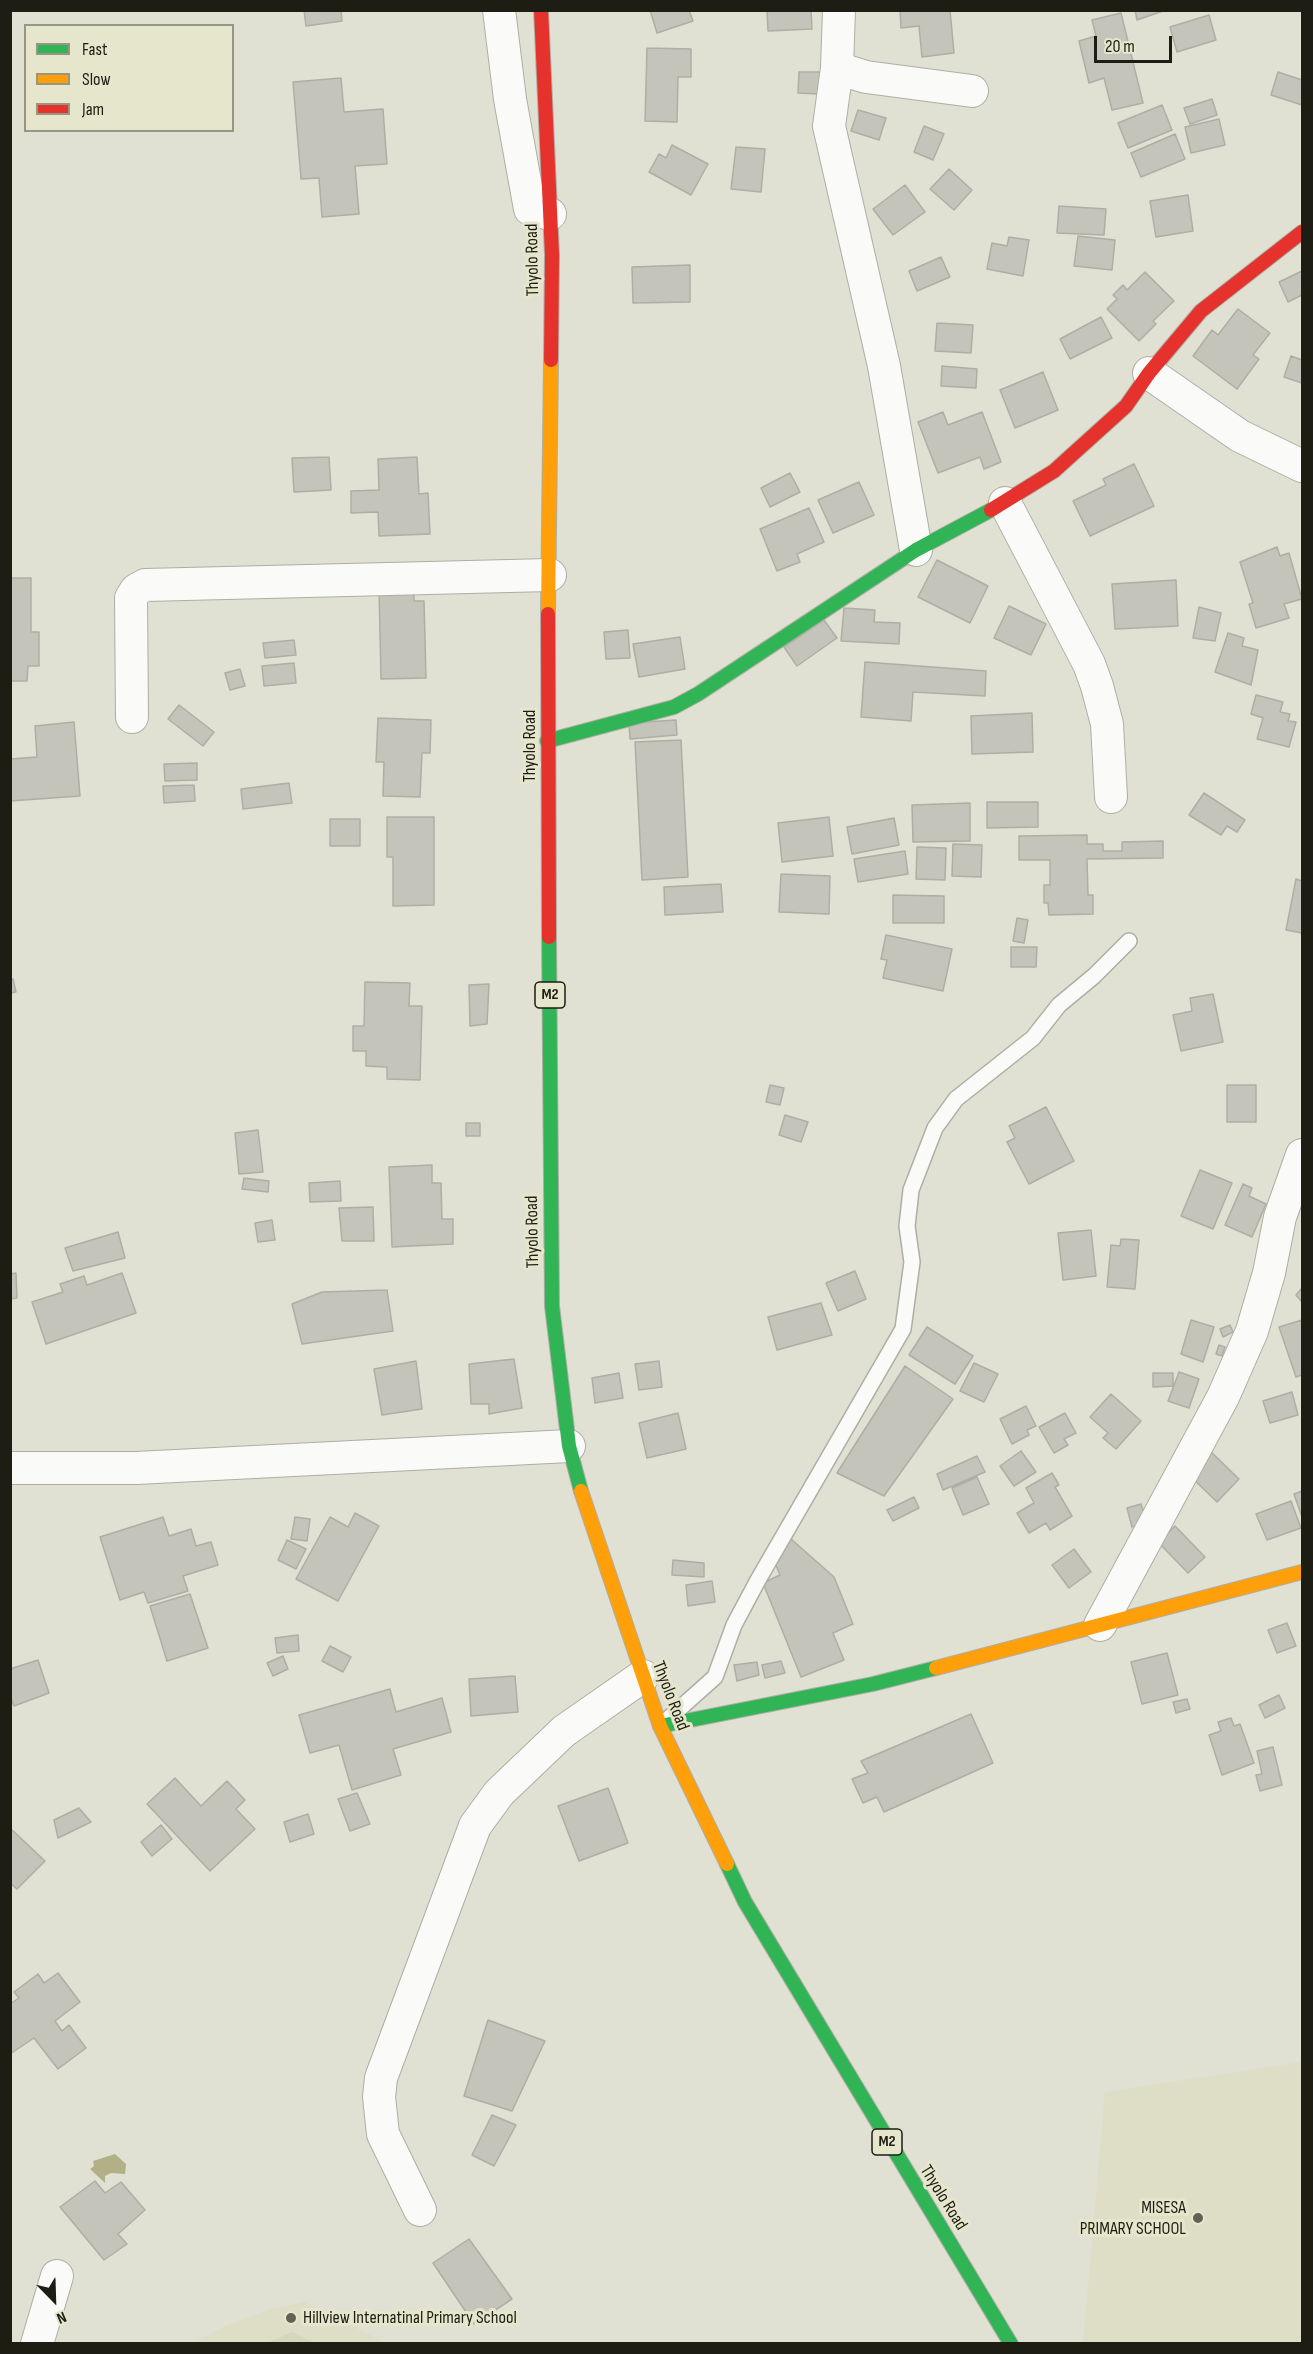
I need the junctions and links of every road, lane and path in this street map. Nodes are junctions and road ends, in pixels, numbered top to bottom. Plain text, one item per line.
1 (499, 10) edge
2 (541, 10) edge
3 (839, 10) edge
4 (837, 68) junction
5 (972, 91) dead end
6 (550, 214) junction
7 (1302, 232) edge
8 (1149, 373) junction
9 (1302, 466) edge
10 (1005, 503) junction
11 (916, 550) junction
12 (550, 574) junction
13 (132, 717) dead end
14 (547, 741) junction
15 (1111, 797) dead end
16 (1129, 940) dead end
17 (1302, 1155) edge
18 (569, 1446) junction
19 (10, 1468) edge
20 (1302, 1572) edge
21 (1100, 1625) junction
22 (643, 1676) junction
23 (660, 1726) junction
24 (420, 2210) dead end
25 (57, 2276) dead end
26 (37, 2343) edge
27 (1011, 2343) edge

1 - 6 street
2 - 6 main road, Thyolo Road / M2
3 - 4 street
4 - 5 street
4 - 11 street
6 - 12 main road, Thyolo Road / M2
7 - 8 main road
8 - 9 street
8 - 10 main road
10 - 11 main road
10 - 15 street
11 - 14 main road
12 - 13 street
12 - 14 main road, Thyolo Road / M2
14 - 18 main road, Thyolo Road / M2
16 - 23 lane
17 - 21 street
18 - 19 street
18 - 22 main road, Thyolo Road / M2
20 - 21 main road
21 - 23 main road
22 - 23 main road, Thyolo Road / M2
22 - 24 street
23 - 27 main road, Thyolo Road / M2
25 - 26 street

